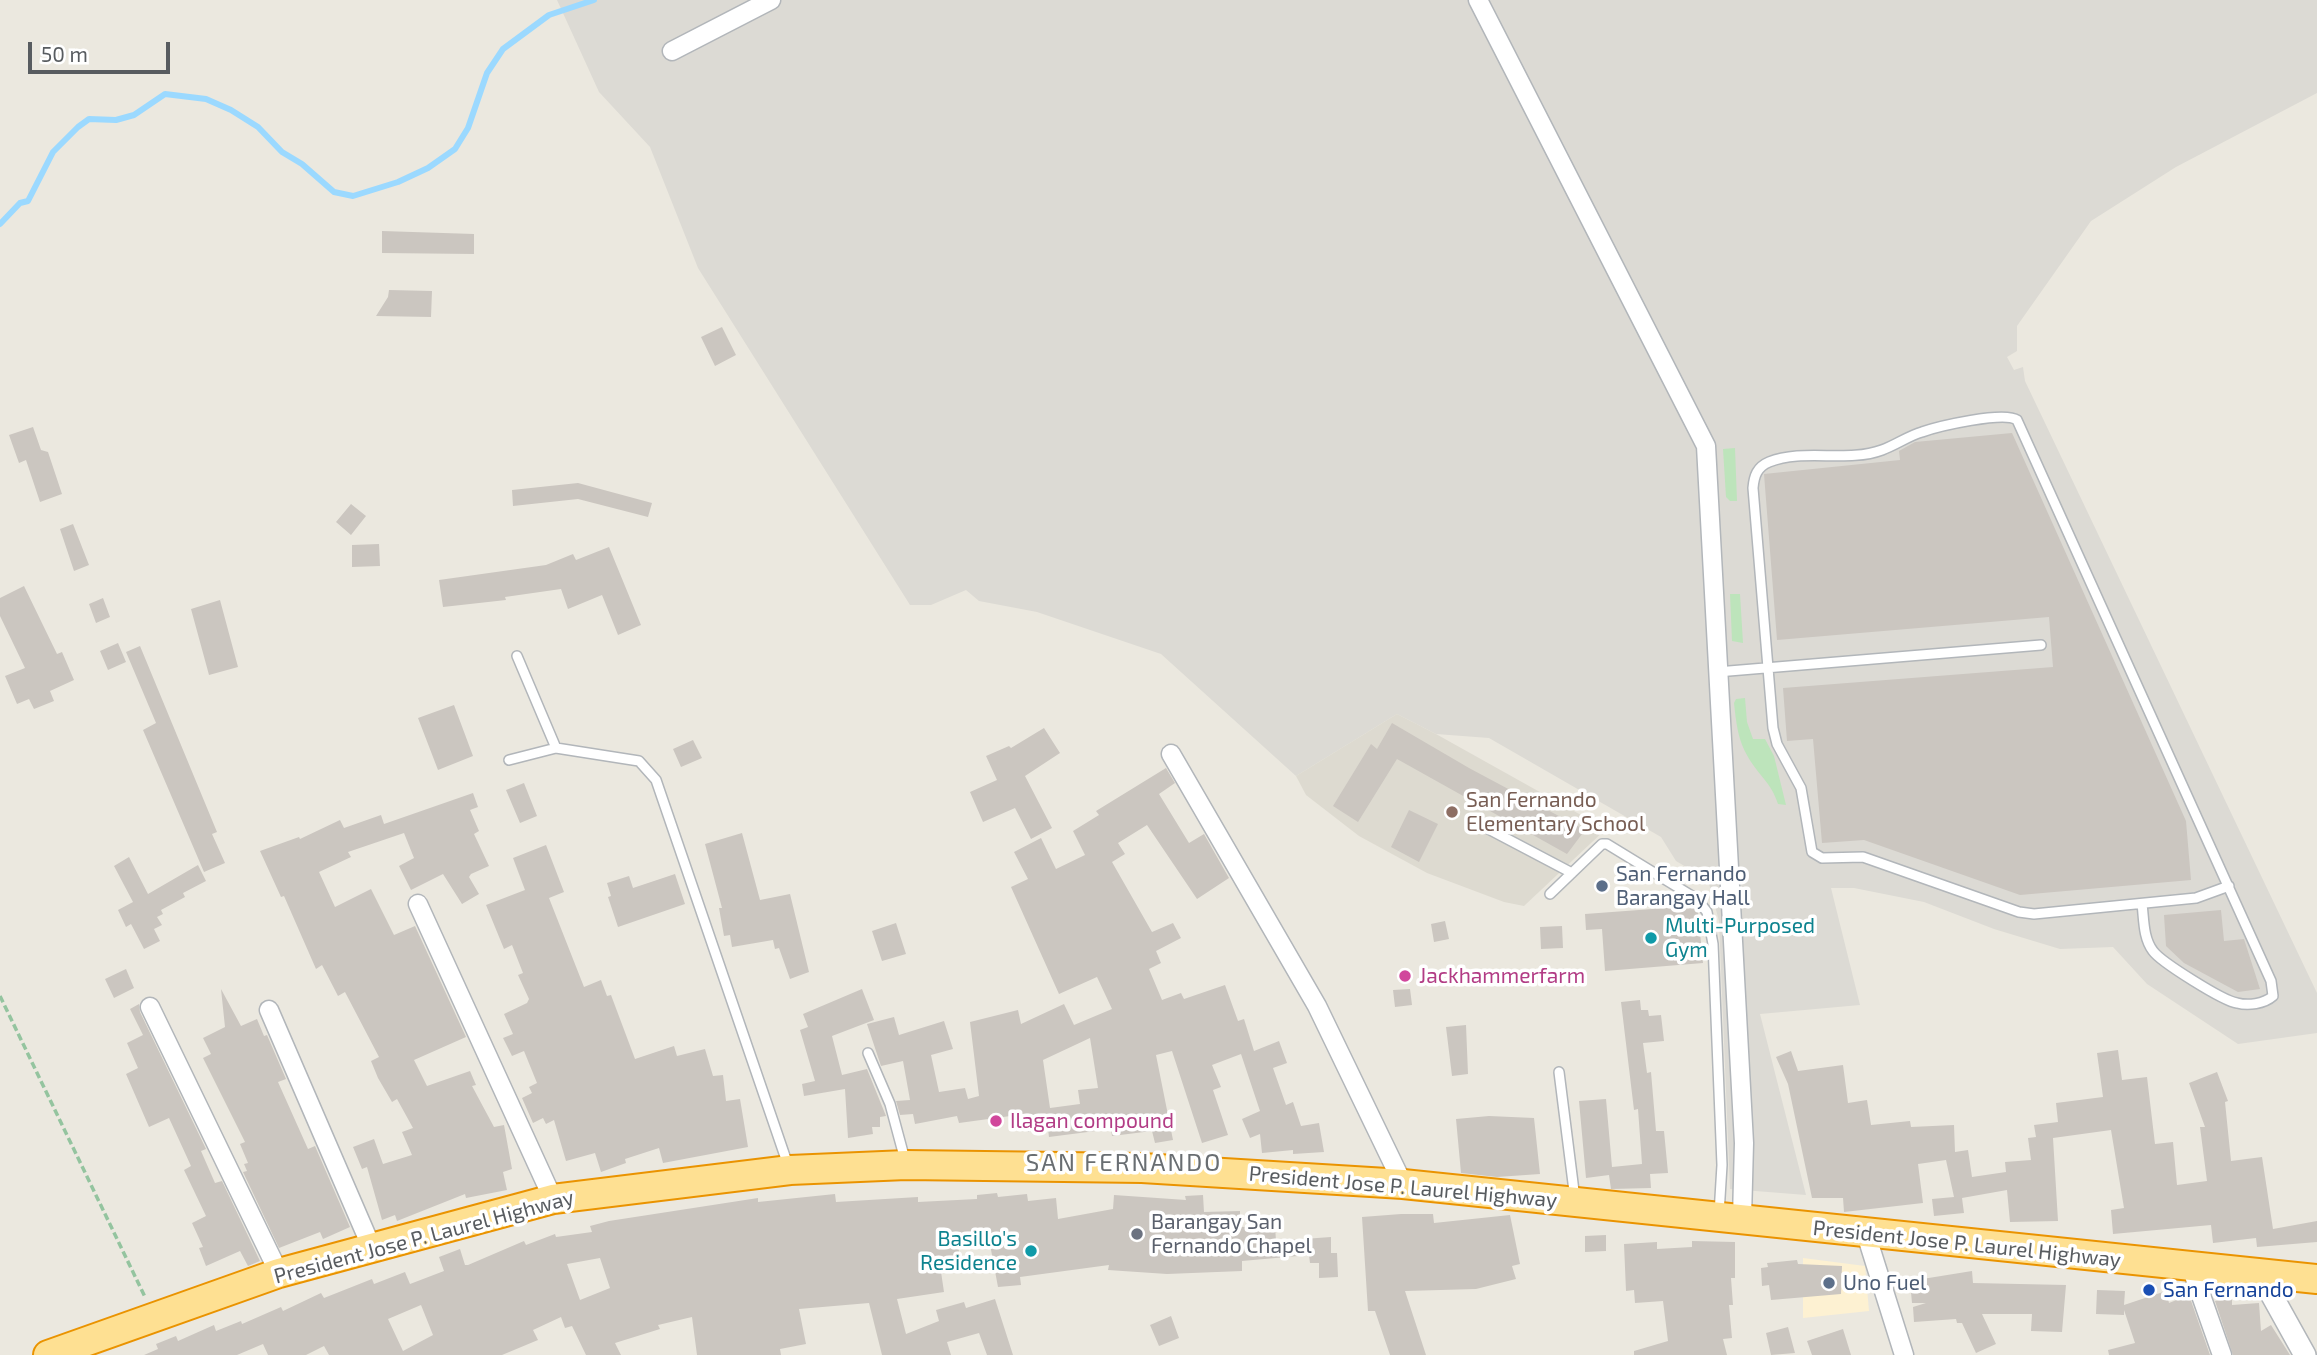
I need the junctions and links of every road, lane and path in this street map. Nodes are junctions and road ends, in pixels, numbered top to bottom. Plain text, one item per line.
1 (771, 0) edge
2 (1478, 0) edge
3 (673, 51) dead end
4 (2041, 645) dead end
5 (517, 656) dead end
6 (1768, 667) junction
7 (1717, 671) junction
8 (556, 748) junction
9 (1171, 754) dead end
10 (509, 760) dead end
11 (1477, 823) dead end
12 (1572, 873) junction
13 (2229, 886) junction
14 (1550, 894) dead end
15 (418, 904) dead end
16 (2142, 904) junction
17 (0, 996) edge
18 (150, 1007) dead end
19 (269, 1010) dead end
20 (868, 1053) dead end
21 (1559, 1072) dead end
22 (906, 1165) junction
23 (790, 1170) junction
24 (1403, 1184) junction
25 (553, 1199) junction
26 (1576, 1201) junction
27 (1730, 1217) junction
28 (1866, 1234) junction
29 (371, 1246) junction
30 (2191, 1267) junction
31 (279, 1273) junction
32 (2260, 1274) junction
33 (2317, 1279) edge
34 (154, 1317) junction
35 (48, 1355) edge
36 (1904, 1355) edge
37 (2222, 1355) edge
38 (2305, 1355) edge

1 - 3 street
2 - 7 street
4 - 6 lane
5 - 8 lane
6 - 7 lane
6 - 13 lane
6 - 16 lane
7 - 27 street
8 - 10 lane
8 - 23 lane
9 - 24 street
11 - 12 lane
12 - 14 lane
12 - 27 lane
13 - 16 lane
13 - 16 lane
15 - 25 street
17 - 34 path
18 - 31 street
19 - 29 street
20 - 22 lane
21 - 26 lane
22 - 23 highway, President Jose P. Laurel Highway
22 - 24 highway, President Jose P. Laurel Highway
23 - 25 highway, President Jose P. Laurel Highway
24 - 26 highway, President Jose P. Laurel Highway
25 - 29 highway, President Jose P. Laurel Highway
26 - 27 highway, President Jose P. Laurel Highway
27 - 28 highway, President Jose P. Laurel Highway
28 - 30 highway, President Jose P. Laurel Highway
28 - 36 street
29 - 31 highway, President Jose P. Laurel Highway
30 - 32 highway, President Jose P. Laurel Highway
30 - 37 street
31 - 34 highway, President Jose P. Laurel Highway
32 - 33 highway, President Jose P. Laurel Highway
32 - 38 street
34 - 35 highway, President Jose P. Laurel Highway

